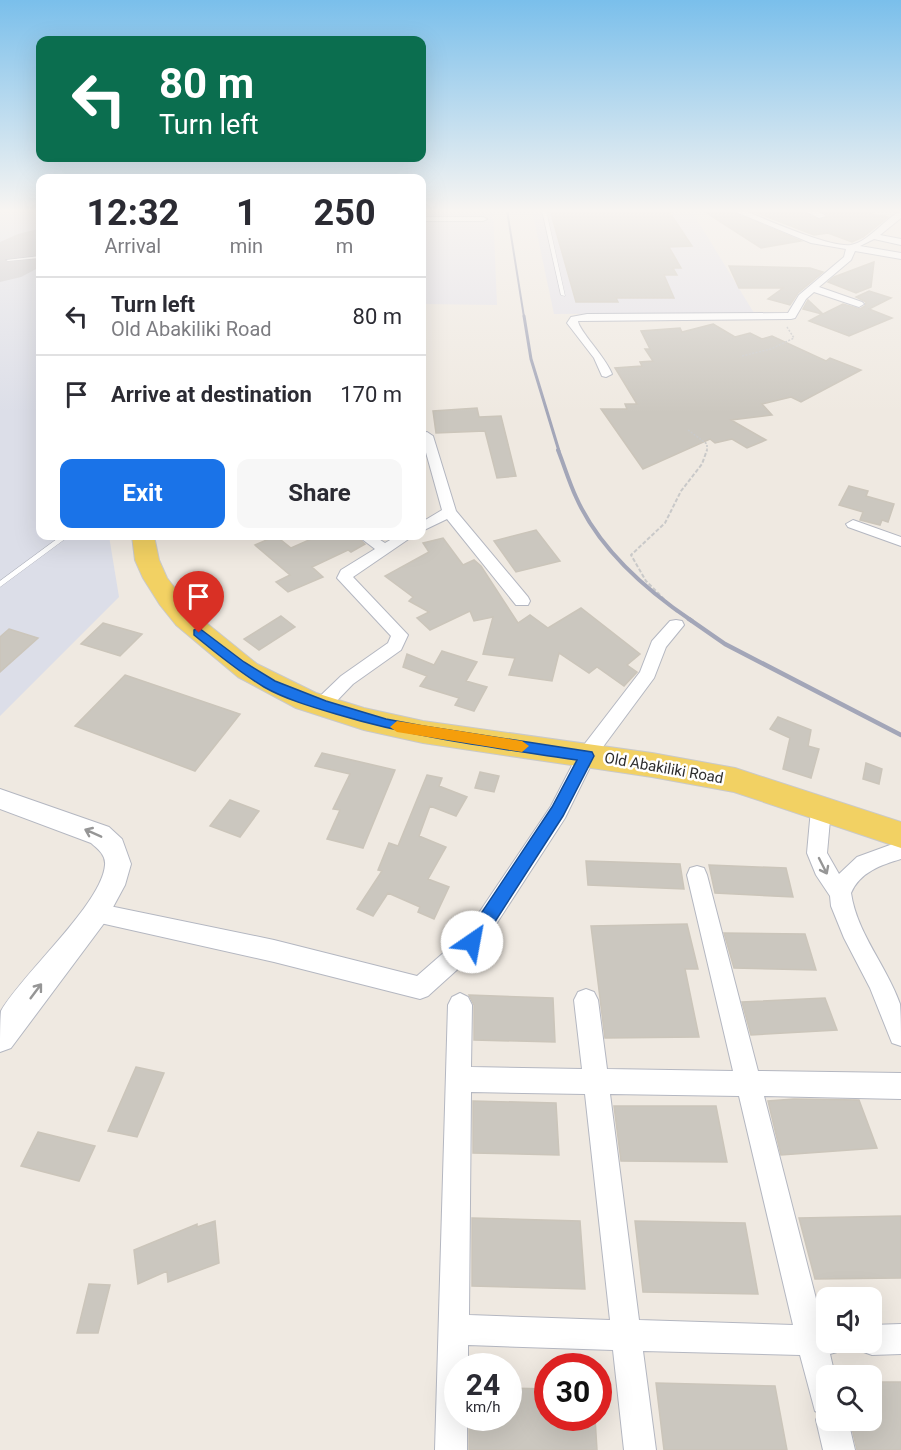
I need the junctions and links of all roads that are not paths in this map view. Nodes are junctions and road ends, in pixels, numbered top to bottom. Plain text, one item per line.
1 (560, 278) edge
2 (825, 278) edge
3 (813, 288) junction
4 (564, 295) dead end
5 (859, 304) dead end
6 (606, 374) dead end
7 (427, 436) dead end
8 (449, 512) junction
9 (853, 524) dead end
10 (426, 525) edge
11 (60, 540) edge
12 (144, 540) edge
13 (371, 540) edge
14 (398, 540) edge
15 (901, 542) edge
16 (383, 548) junction
17 (0, 585) edge
18 (522, 601) dead end
19 (675, 625) road end
20 (322, 705) junction
21 (587, 756) junction
22 (0, 799) edge
23 (821, 809) junction
24 (901, 836) edge
25 (901, 850) edge
26 (697, 875) dead end
27 (840, 893) junction
28 (95, 913) junction
29 (586, 1000) dead end
30 (460, 1005) dead end
31 (901, 1034) edge
32 (0, 1037) edge
33 (459, 1079) junction
34 (748, 1082) junction
35 (596, 1083) junction
36 (901, 1086) edge
37 (454, 1330) junction
38 (816, 1330) edge
39 (627, 1335) junction
40 (901, 1339) edge
41 (882, 1340) edge
42 (816, 1341) edge
43 (835, 1431) edge
44 (451, 1450) edge
45 (640, 1450) edge
46 (839, 1450) edge

1 - 4 lane
2 - 3 street
3 - 5 street
3 - 6 street
7 - 8 street
8 - 10 street
8 - 18 street
9 - 15 street
11 - 17 lane
12 - 20 main road, Old Abakiliki Road
13 - 16 street
14 - 16 street
16 - 20 street
19 - 21 street
20 - 21 main road, Old Abakiliki Road
21 - 23 main road, Old Abakiliki Road
21 - 28 street
28 -> 22 street
23 - 24 main road, Old Abakiliki Road
23 -> 27 street
25 - 27 street
26 - 34 street
27 - 31 street
32 -> 28 street
29 - 35 street
30 - 33 street
33 - 35 street
33 - 37 street
34 - 35 street
34 - 36 street
34 - 38 street
35 - 39 street
37 - 39 street
37 - 44 street
39 - 42 street
39 - 45 street
40 - 41 street
43 - 46 street

